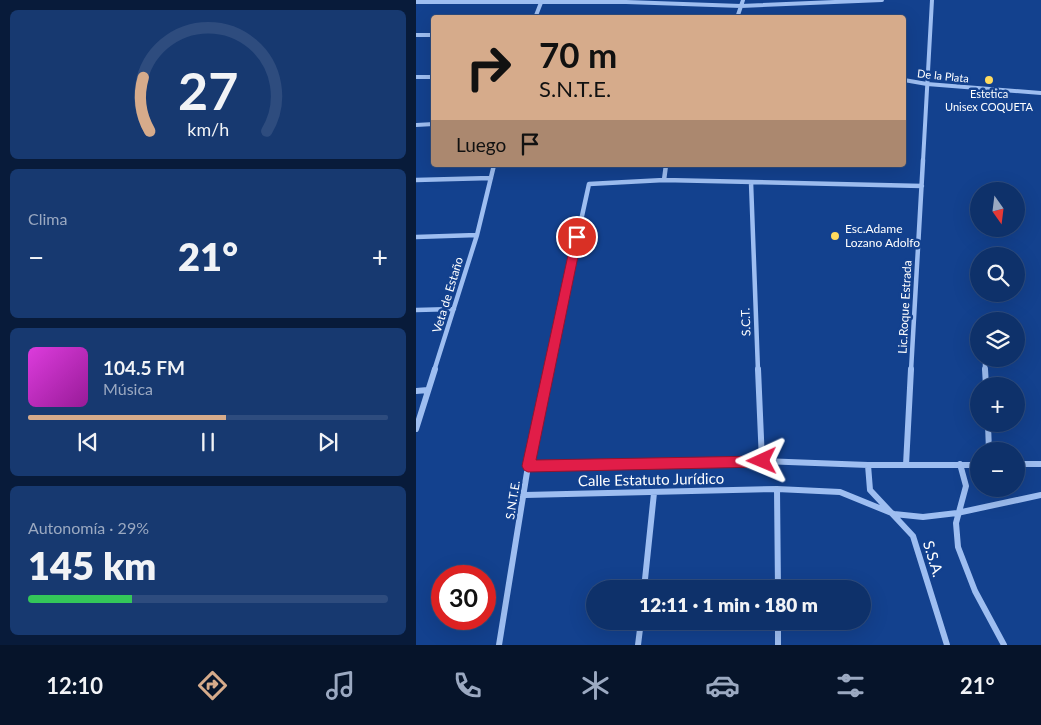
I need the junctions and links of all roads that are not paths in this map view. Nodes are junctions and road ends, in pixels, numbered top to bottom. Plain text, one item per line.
1 (743, 0) edge
2 (882, 0) edge
3 (932, 0) edge
4 (541, 1) edge
5 (627, 1) edge
6 (416, 2) edge
7 (741, 6) junction
8 (536, 15) edge
9 (738, 15) edge
10 (416, 35) edge
11 (431, 35) edge
12 (416, 77) edge
13 (431, 77) edge
14 (906, 80) edge
15 (927, 84) junction
16 (1041, 93) edge
17 (431, 124) edge
18 (416, 125) edge
19 (494, 167) edge
20 (666, 167) edge
21 (491, 178) junction
22 (416, 180) edge
23 (664, 180) junction
24 (751, 182) junction
25 (922, 186) junction
26 (477, 235) junction
27 (416, 237) edge
28 (454, 309) junction
29 (416, 310) edge
30 (416, 390) edge
31 (428, 390) junction
32 (416, 429) edge
33 (762, 461) junction
34 (960, 464) junction
35 (1025, 464) edge
36 (1041, 464) edge
37 (868, 465) junction
38 (906, 465) junction
39 (970, 465) edge
40 (528, 466) junction
41 (777, 489) junction
42 (654, 493) junction
43 (525, 495) junction
44 (1041, 495) edge
45 (957, 513) junction
46 (894, 514) junction
47 (645, 580) edge
48 (778, 580) edge
49 (640, 630) edge
50 (778, 630) edge
51 (499, 645) edge
52 (638, 645) edge
53 (778, 645) edge
54 (947, 645) edge
55 (1004, 645) edge

1 - 7 street
2 - 7 street
3 - 15 street, Lic.Roque Estrada
4 - 5 street
4 - 6 street
4 - 8 street
5 - 7 street
7 - 9 street
10 - 11 street
12 - 13 street
14 - 15 street, De la Plata
15 - 16 street, De la Plata
15 - 25 street, Lic.Roque Estrada
17 - 18 street
19 - 21 street, Veta de Estaño
20 - 23 street
21 - 22 street
21 - 26 street, Veta de Estaño
23 - 24 street
23 - 40 street, S.N.T.E.
24 - 25 street
24 - 33 street, S.C.T.
25 - 38 street, Lic.Roque Estrada
26 - 27 street
26 - 28 street, Veta de Estaño
28 - 29 street
28 - 31 street, Veta de Estaño
30 - 31 street
31 - 32 street, Veta de Estaño
33 - 37 street, Calle Estatuto Jurídico
33 - 40 street, Calle Estatuto Jurídico
34 - 38 street, Calle Estatuto Jurídico
34 - 39 street, Calle Estatuto Jurídico
34 - 45 street
35 - 36 street
37 - 38 street, Calle Estatuto Jurídico
37 - 46 street, S.S.A.
40 - 43 street, S.N.T.E.
41 - 42 street, Calle Estatuto Jurídico
41 - 46 street, Calle Estatuto Jurídico
41 - 48 street
42 - 43 street, Calle Estatuto Jurídico
42 - 47 street
43 - 51 street, S.N.T.E.
44 - 45 street, Calle Estatuto Jurídico
45 - 46 street, Calle Estatuto Jurídico
45 - 55 street
46 - 54 street, S.S.A.
49 - 52 street
50 - 53 street

